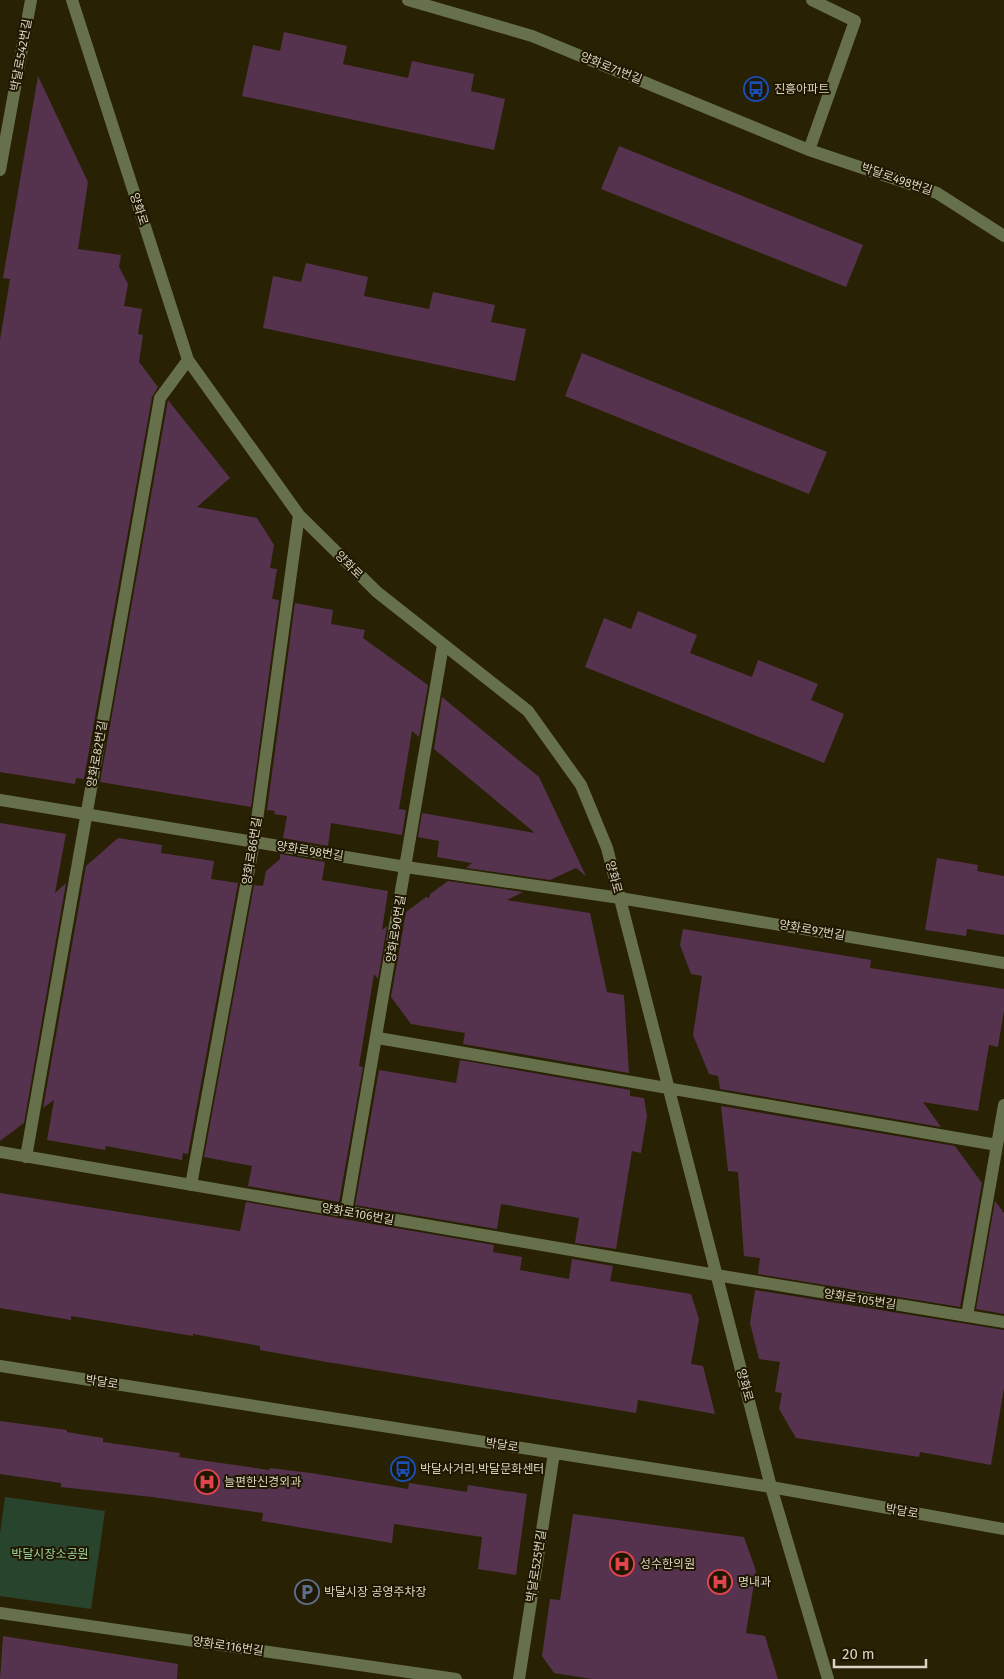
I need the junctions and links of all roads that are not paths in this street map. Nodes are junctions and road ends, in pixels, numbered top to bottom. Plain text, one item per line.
1 (31, 0) edge
2 (72, 0) edge
3 (408, 0) edge
4 (812, 0) edge
5 (427, 2) edge
6 (809, 150) junction
7 (0, 170) edge
8 (1004, 236) edge
9 (188, 360) junction
10 (300, 515) junction
11 (443, 645) junction
12 (0, 800) edge
13 (86, 814) junction
14 (254, 842) junction
15 (406, 867) junction
16 (620, 898) junction
17 (1004, 963) edge
18 (378, 1038) junction
19 (668, 1090) junction
20 (1004, 1105) edge
21 (997, 1145) junction
22 (0, 1152) edge
23 (26, 1157) junction
24 (191, 1185) junction
25 (346, 1212) junction
26 (716, 1276) junction
27 (966, 1316) junction
28 (1004, 1322) edge
29 (0, 1366) edge
30 (554, 1453) junction
31 (771, 1487) junction
32 (1004, 1529) edge
33 (0, 1612) edge
34 (456, 1679) edge
35 (519, 1679) edge
36 (828, 1679) edge

1 - 7 street, 박달로542번길
2 - 9 street, 양화로
3 - 5 street, 양화로71번길
4 - 6 street
5 - 6 street, 양화로71번길
6 - 8 street, 박달로498번길
9 - 10 street, 양화로
9 - 13 street, 양화로82번길
10 - 11 street, 양화로
10 - 14 street, 양화로86번길
11 - 15 street, 양화로90번길
11 - 16 street, 양화로
12 - 13 street, 양화로98번길
13 - 14 street, 양화로98번길
13 - 23 street, 양화로82번길
14 - 15 street, 양화로98번길
14 - 24 street, 양화로86번길
15 - 16 street, 양화로98번길
15 - 18 street, 양화로90번길
16 - 17 street, 양화로97번길
16 - 19 street, 양화로
18 - 19 street
18 - 25 street, 양화로90번길
19 - 21 street
19 - 26 street, 양화로
20 - 21 street
21 - 27 street
22 - 23 street, 양화로106번길
23 - 24 street, 양화로106번길
24 - 25 street, 양화로106번길
25 - 26 street, 양화로106번길
26 - 27 street, 양화로105번길
26 - 31 street, 양화로
27 - 28 street, 양화로105번길
29 - 30 street, 박달로
30 - 31 street, 박달로
30 - 35 street, 박달로525번길
31 - 32 street, 박달로
31 - 36 street, 양화로
33 - 34 street, 양화로116번길

